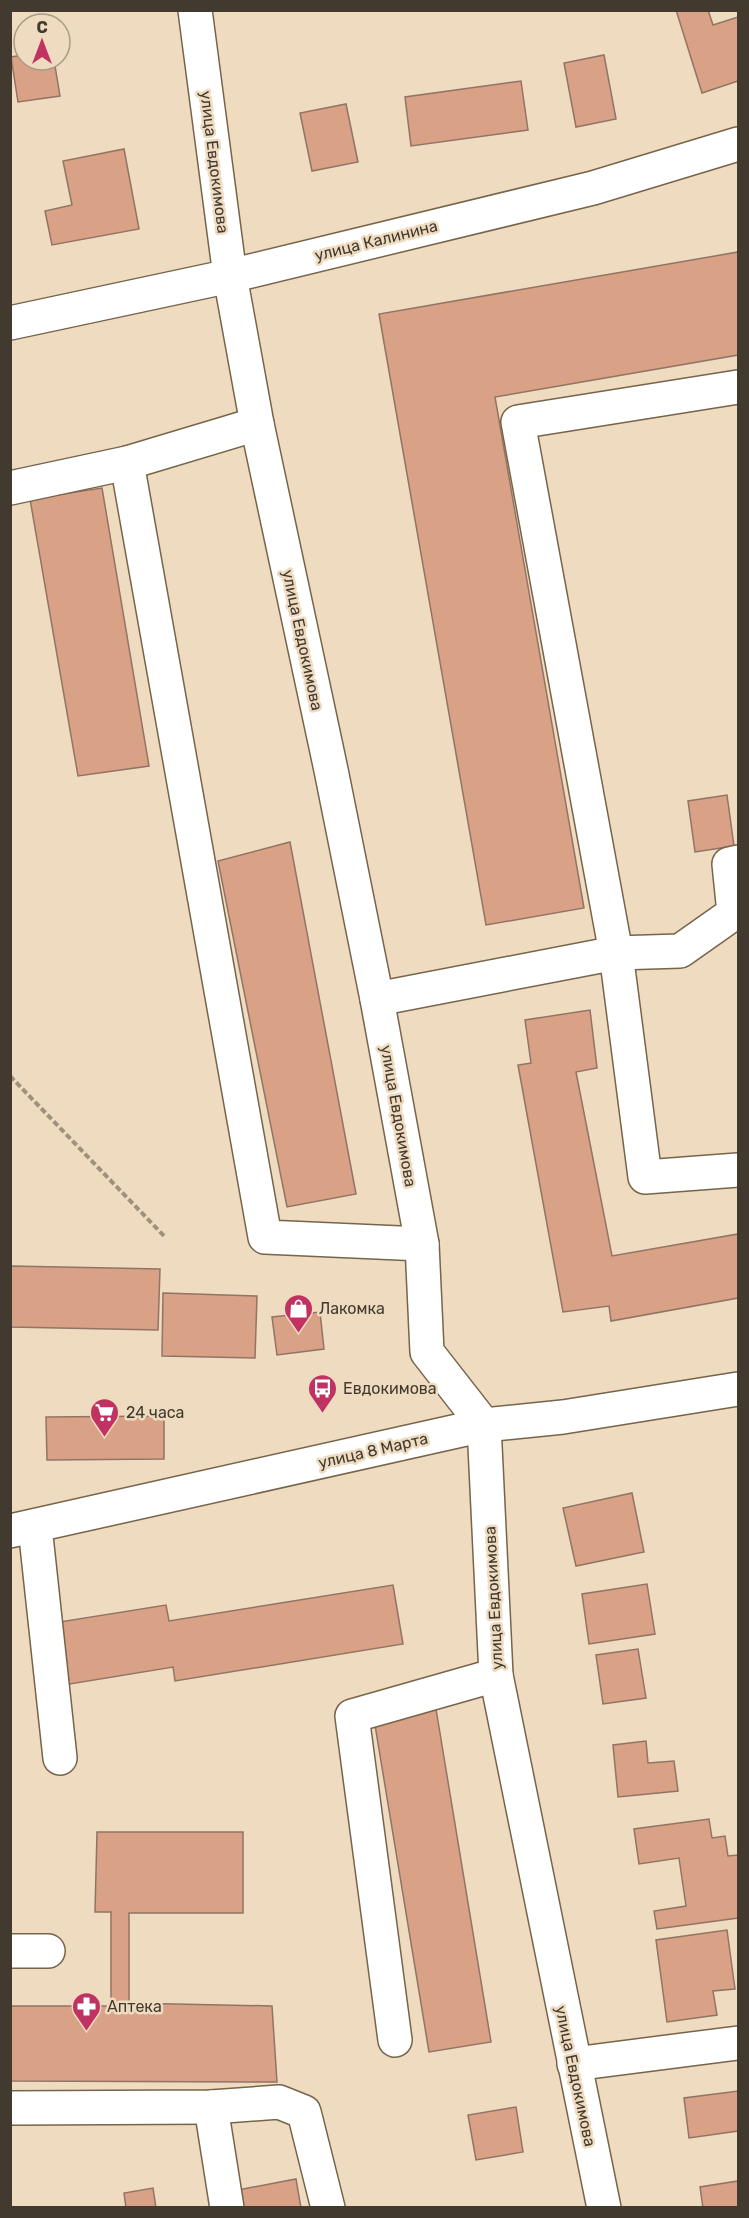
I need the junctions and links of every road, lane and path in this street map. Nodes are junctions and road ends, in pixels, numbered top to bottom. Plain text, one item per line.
1 (195, 10) edge
2 (738, 144) edge
3 (230, 276) junction
4 (10, 322) edge
5 (738, 387) edge
6 (257, 424) junction
7 (127, 463) junction
8 (10, 488) edge
9 (738, 862) edge
10 (616, 953) junction
11 (377, 999) junction
12 (10, 1076) edge
13 (738, 1170) edge
14 (165, 1237) dead end
15 (422, 1244) junction
16 (738, 1389) edge
17 (484, 1425) junction
18 (23, 1529) edge
19 (496, 1676) junction
20 (60, 1758) dead end
21 (10, 1951) edge
22 (48, 1951) dead end
23 (395, 2040) dead end
24 (738, 2043) edge
25 (574, 2064) junction
26 (10, 2108) edge
27 (212, 2108) junction
28 (227, 2208) edge
29 (328, 2208) edge
30 (604, 2208) edge

1 - 3 street, улица Евдокимова
2 - 3 street, улица Калинина
3 - 4 street, улица Калинина
3 - 6 street, улица Евдокимова
5 - 10 street
6 - 7 street
6 - 11 street, улица Евдокимова
7 - 8 street
7 - 15 street
9 - 10 street
10 - 11 street
10 - 13 street
11 - 15 street, улица Евдокимова
12 - 14 path
15 - 17 street, улица Евдокимова
16 - 17 street, улица 8 Марта
17 - 18 street, улица 8 Марта
17 - 19 street, улица Евдокимова
18 - 20 street
19 - 23 street
19 - 25 street, улица Евдокимова
21 - 22 street
24 - 25 street
25 - 30 street, улица Евдокимова
26 - 27 street
27 - 28 street
27 - 29 street

